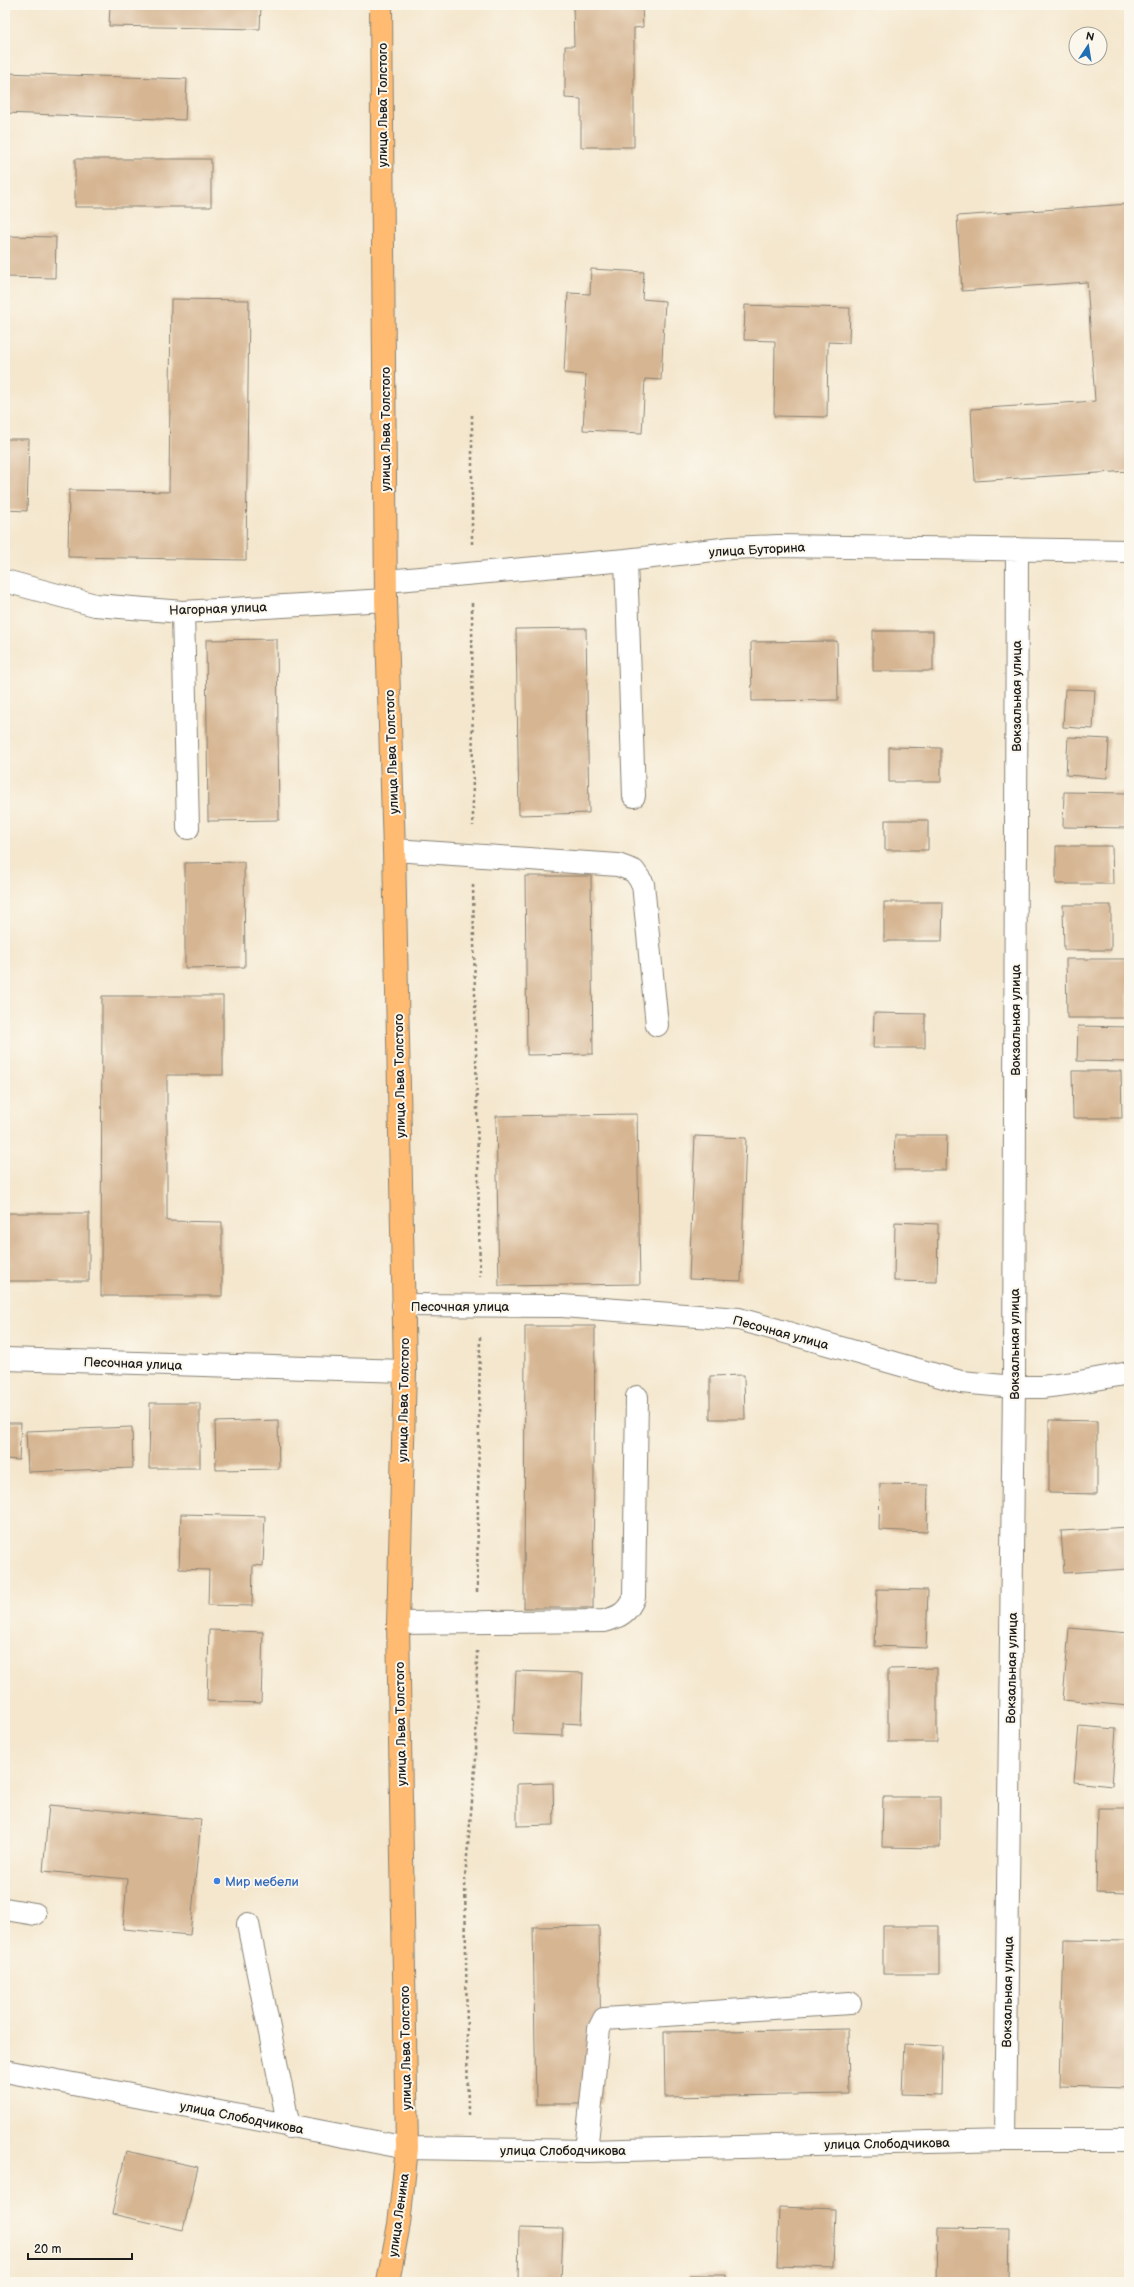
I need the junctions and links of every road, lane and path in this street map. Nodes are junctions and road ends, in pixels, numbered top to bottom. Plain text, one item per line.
1 (381, 5) edge
2 (472, 415) dead end
3 (1017, 548) junction
4 (472, 549) dead end
5 (1129, 551) edge
6 (626, 560) junction
7 (5, 581) edge
8 (386, 590) junction
9 (472, 596) dead end
10 (184, 612) junction
11 (634, 796) dead end
12 (188, 828) dead end
13 (472, 833) dead end
14 (394, 850) junction
15 (473, 881) dead end
16 (657, 1025) dead end
17 (480, 1281) dead end
18 (404, 1305) junction
19 (480, 1329) dead end
20 (5, 1359) edge
21 (405, 1371) junction
22 (1129, 1373) edge
23 (1014, 1387) junction
24 (637, 1397) dead end
25 (477, 1599) dead end
26 (398, 1623) junction
27 (477, 1646) dead end
28 (5, 1909) edge
29 (35, 1914) dead end
30 (248, 1924) dead end
31 (850, 2003) dead end
32 (5, 2071) edge
33 (468, 2115) dead end
34 (289, 2127) junction
35 (1006, 2140) junction
36 (1129, 2140) edge
37 (407, 2148) junction
38 (586, 2151) junction
39 (388, 2282) edge

1 - 8 main road, улица Льва Толстого
2 - 4 path
3 - 5 street, улица Буторина
3 - 6 street, улица Буторина
3 - 23 street, Вокзальная улица
6 - 8 street, улица Буторина
6 - 11 street
7 - 10 street, Нагорная улица
8 - 10 street, Нагорная улица
8 - 14 main road, улица Льва Толстого
9 - 13 path
10 - 12 street
14 - 16 street
14 - 18 main road, улица Льва Толстого
15 - 17 path
18 - 21 main road, улица Льва Толстого
18 - 23 street, Песочная улица
19 - 25 path
20 - 21 street, Песочная улица
21 - 26 main road, улица Льва Толстого
22 - 23 street, Песочная улица
23 - 35 street, Вокзальная улица
24 - 26 street
26 - 37 main road, улица Льва Толстого
27 - 33 path
28 - 29 street
30 - 34 street
31 - 38 street
32 - 34 street, улица Слободчикова
34 - 37 street, улица Слободчикова
35 - 36 street, улица Слободчикова
35 - 38 street, улица Слободчикова
37 - 38 street, улица Слободчикова
37 - 39 main road, улица Ленина

